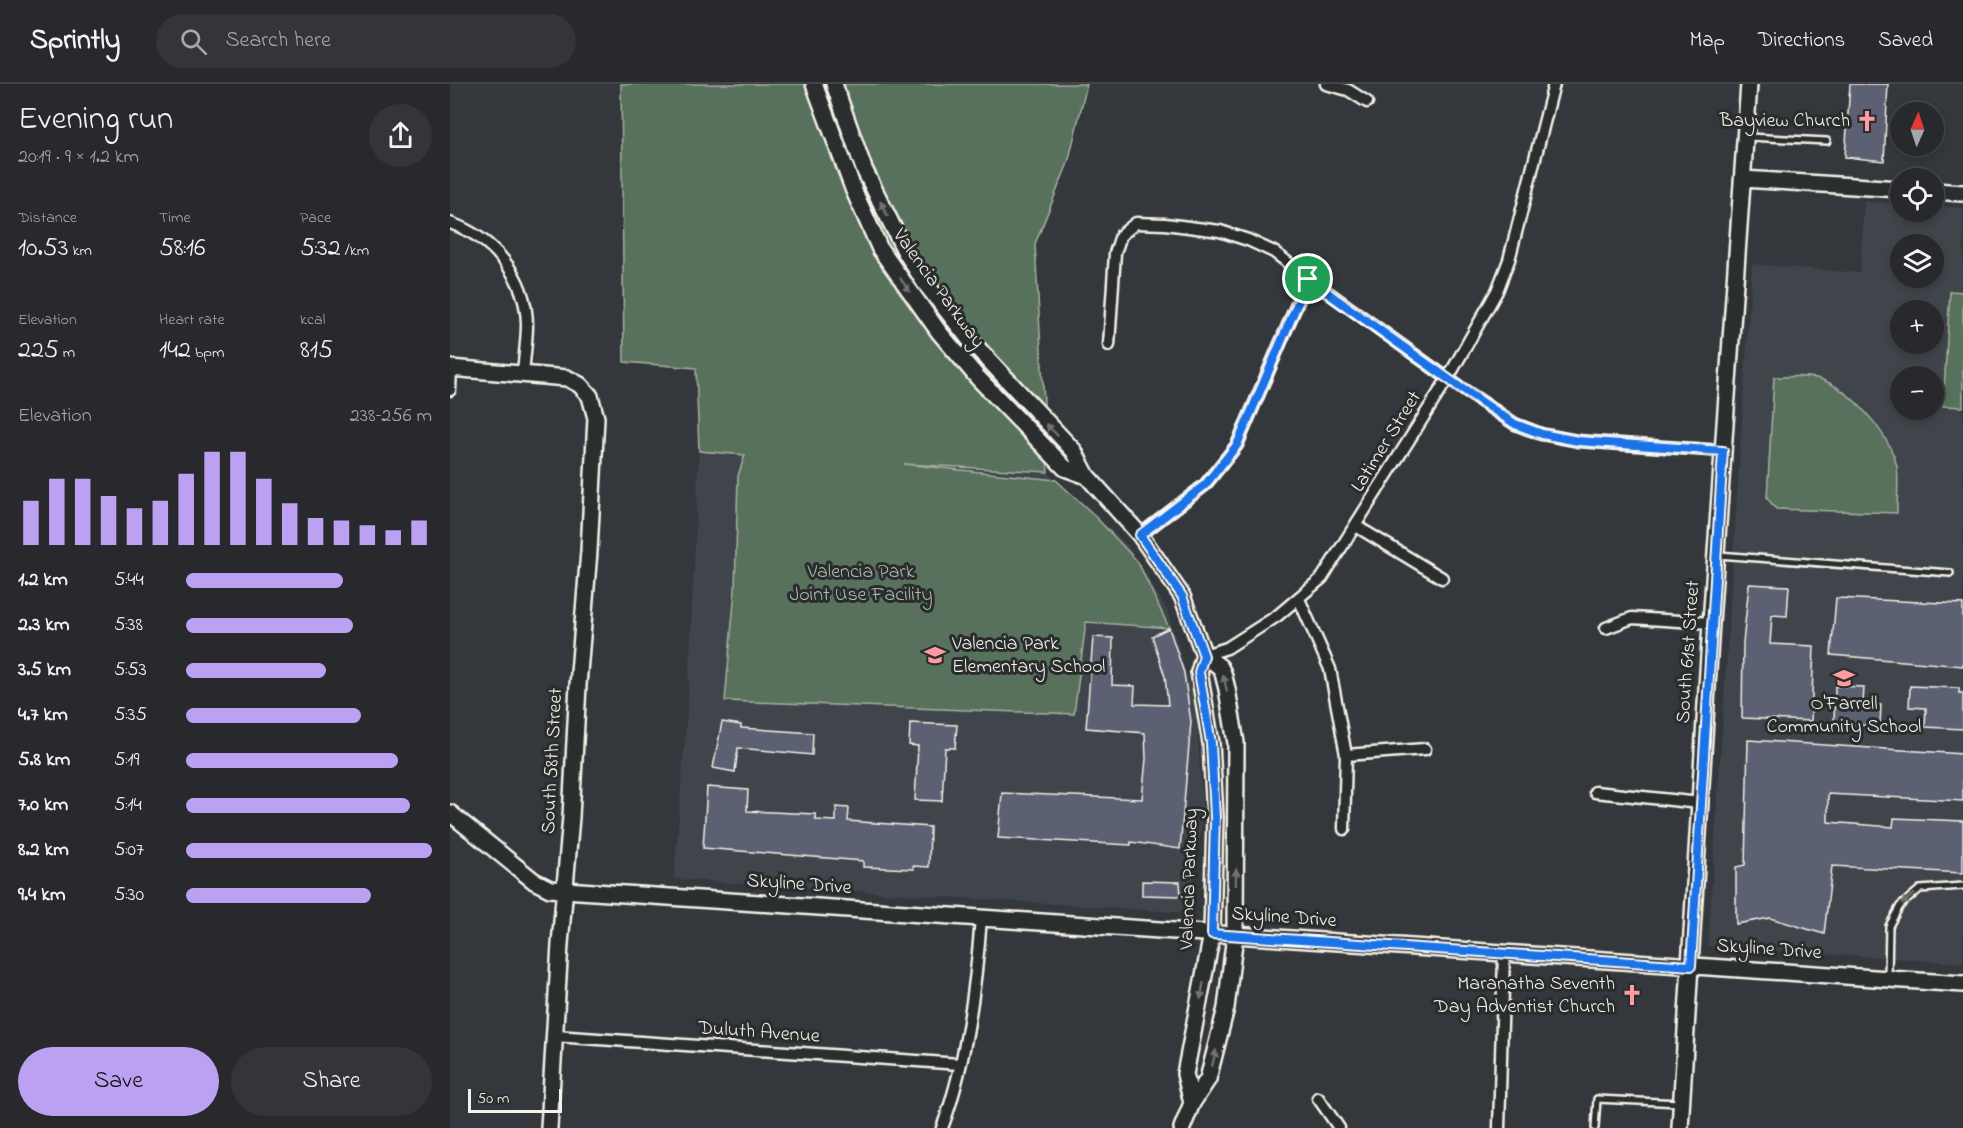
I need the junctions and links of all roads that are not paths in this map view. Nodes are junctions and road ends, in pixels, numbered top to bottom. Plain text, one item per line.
1 (814, 84) edge
2 (834, 84) edge
3 (1326, 84) edge
4 (1554, 84) edge
5 (1749, 84) edge
6 (1367, 102) dead end
7 (1746, 137) junction
8 (1827, 141) dead end
9 (1743, 179) junction
10 (1890, 188) edge
11 (1944, 192) edge
12 (1963, 193) edge
13 (450, 223) edge
14 (1308, 279) junction
15 (1109, 345) dead end
16 (451, 368) edge
17 (523, 375) junction
18 (1448, 378) junction
19 (450, 390) edge
20 (1723, 451) junction
21 (1087, 476) junction
22 (1356, 526) junction
23 (1140, 535) junction
24 (1716, 555) junction
25 (1950, 573) dead end
26 (1442, 578) dead end
27 (1299, 599) junction
28 (1712, 623) junction
29 (1606, 628) dead end
30 (1204, 656) junction
31 (1425, 749) dead end
32 (1346, 755) junction
33 (1595, 792) dead end
34 (1700, 803) junction
35 (450, 813) edge
36 (1344, 829) dead end
37 (1963, 886) edge
38 (566, 890) junction
39 (981, 918) junction
40 (1212, 934) junction
41 (1235, 935) junction
42 (1504, 953) junction
43 (1691, 966) junction
44 (1888, 979) junction
45 (1963, 984) edge
46 (555, 1036) junction
47 (960, 1064) junction
48 (1318, 1098) dead end
49 (1192, 1103) junction
50 (1682, 1103) junction
51 (549, 1128) edge
52 (942, 1128) edge
53 (1182, 1128) edge
54 (1340, 1128) edge
55 (1499, 1128) edge
56 (1595, 1128) edge
57 (1680, 1128) edge

1 -> 21 street, Valencia Parkway
21 -> 2 street, Valencia Parkway
3 - 6 street
4 - 18 street, Latimer Street
5 - 7 street, South 61st Street
7 - 8 lane
7 - 9 street, South 61st Street
9 - 10 street
9 - 20 street, South 61st Street
11 - 12 street
13 - 17 street
14 - 15 street
14 - 18 street
14 - 23 street
16 - 17 street
16 - 19 street
17 - 38 street, South 58th Street
18 - 20 street
18 - 22 street, Latimer Street
20 - 24 street, South 61st Street
21 - 23 street, Valencia Parkway
22 - 26 street
22 - 27 street, Latimer Street
23 - 30 street, Valencia Parkway
24 - 25 lane
24 - 28 street, South 61st Street
27 - 30 street, Latimer Street
27 - 32 street
28 - 29 street
28 - 34 street, South 61st Street
30 - 40 street, Valencia Parkway
41 -> 30 street, Valencia Parkway
31 - 32 street
32 - 36 street
33 - 34 street
34 - 43 street, South 61st Street
35 - 38 street, Skyline Drive
37 -> 44 lane
38 - 39 street, Skyline Drive
38 - 46 street, South 58th Street
39 - 40 street, Skyline Drive
39 - 47 street
40 - 41 street, Skyline Drive
40 -> 49 street, Valencia Parkway
41 - 42 street, Skyline Drive
49 -> 41 street, Valencia Parkway
42 - 43 street, Skyline Drive
42 - 55 street
43 - 44 street, Skyline Drive
43 - 50 street, South 61st Street
44 - 45 street, Skyline Drive
46 - 47 street, Duluth Avenue
46 - 51 street, South 58th Street
47 - 52 street
48 - 54 street
49 - 53 street, Valencia Parkway
50 - 56 lane
50 - 57 street, South 61st Street

